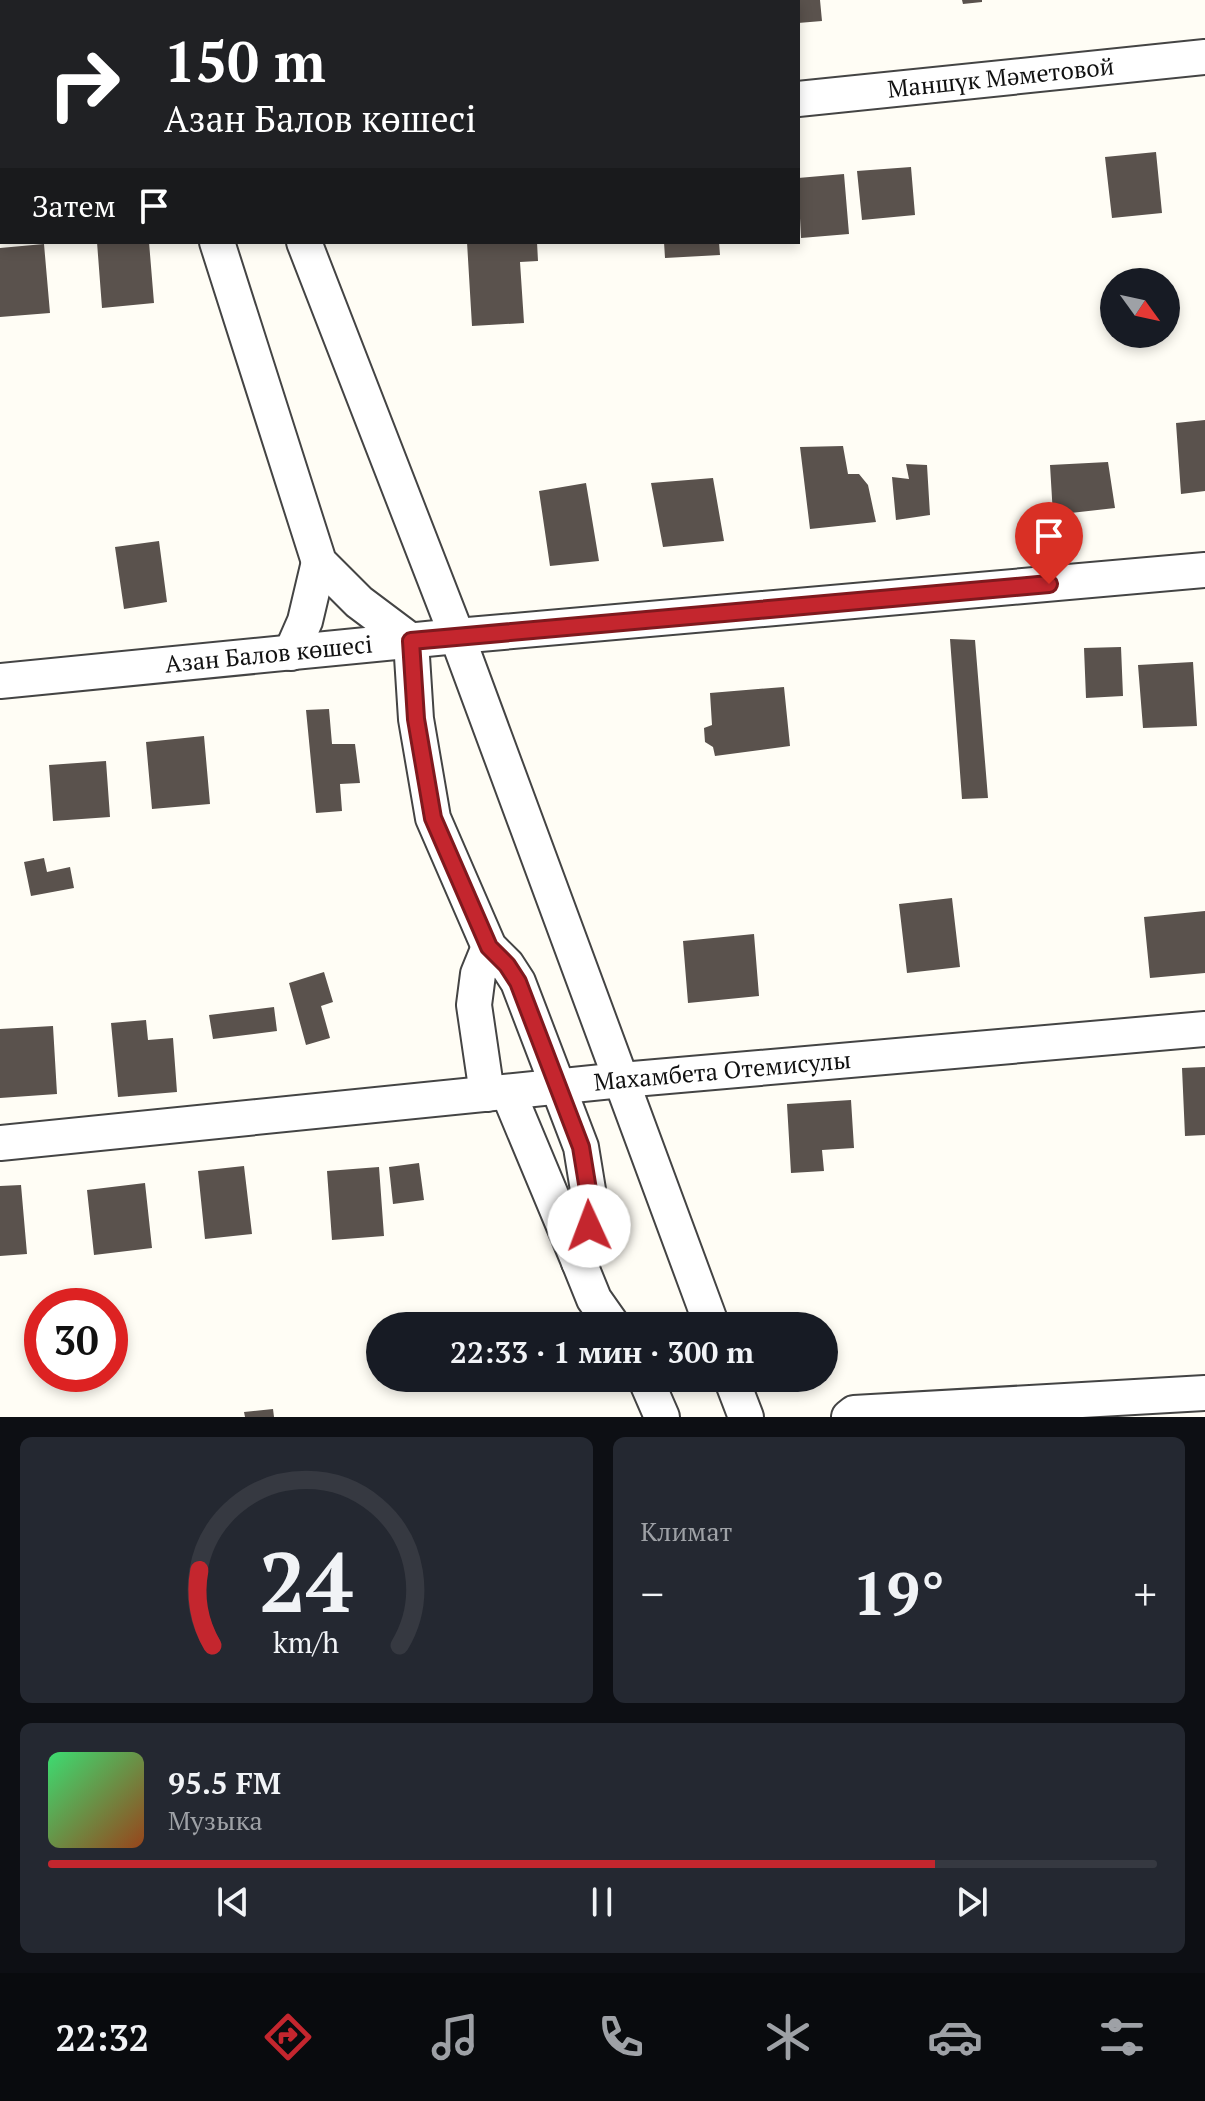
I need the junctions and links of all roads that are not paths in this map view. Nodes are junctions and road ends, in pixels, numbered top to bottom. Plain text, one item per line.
1 (1205, 57) edge
2 (800, 99) edge
3 (218, 244) edge
4 (305, 244) edge
5 (319, 562) junction
6 (1205, 570) edge
7 (457, 636) junction
8 (411, 641) junction
9 (291, 653) junction
10 (0, 681) edge
11 (489, 947) junction
12 (1205, 1029) edge
13 (622, 1080) junction
14 (557, 1087) junction
15 (498, 1093) junction
16 (0, 1143) edge
17 (579, 1262) junction
18 (603, 1312) edge
19 (707, 1312) edge
20 (651, 1392) edge
21 (736, 1392) edge
22 (1205, 1393) edge
23 (662, 1417) edge
24 (746, 1417) edge
25 (849, 1417) edge

1 - 2 street, Маншүк Мәметовой
3 - 5 street
4 - 7 street
5 - 8 street
5 - 9 street
6 - 7 street, Азан Балов көшесі
7 - 8 street, Азан Балов көшесі
7 - 13 street
8 - 9 street, Азан Балов көшесі
8 - 11 street
9 - 10 street, Азан Балов көшесі
11 - 14 street
11 - 15 street
12 - 13 street, Махамбета Отемисулы
13 - 14 street, Махамбета Отемисулы
13 - 19 street
14 - 15 street, Махамбета Отемисулы
14 - 17 street
15 - 16 street, Махамбета Отемисулы
15 - 17 street
17 - 18 street
20 - 23 street
21 - 24 street
22 - 25 street

